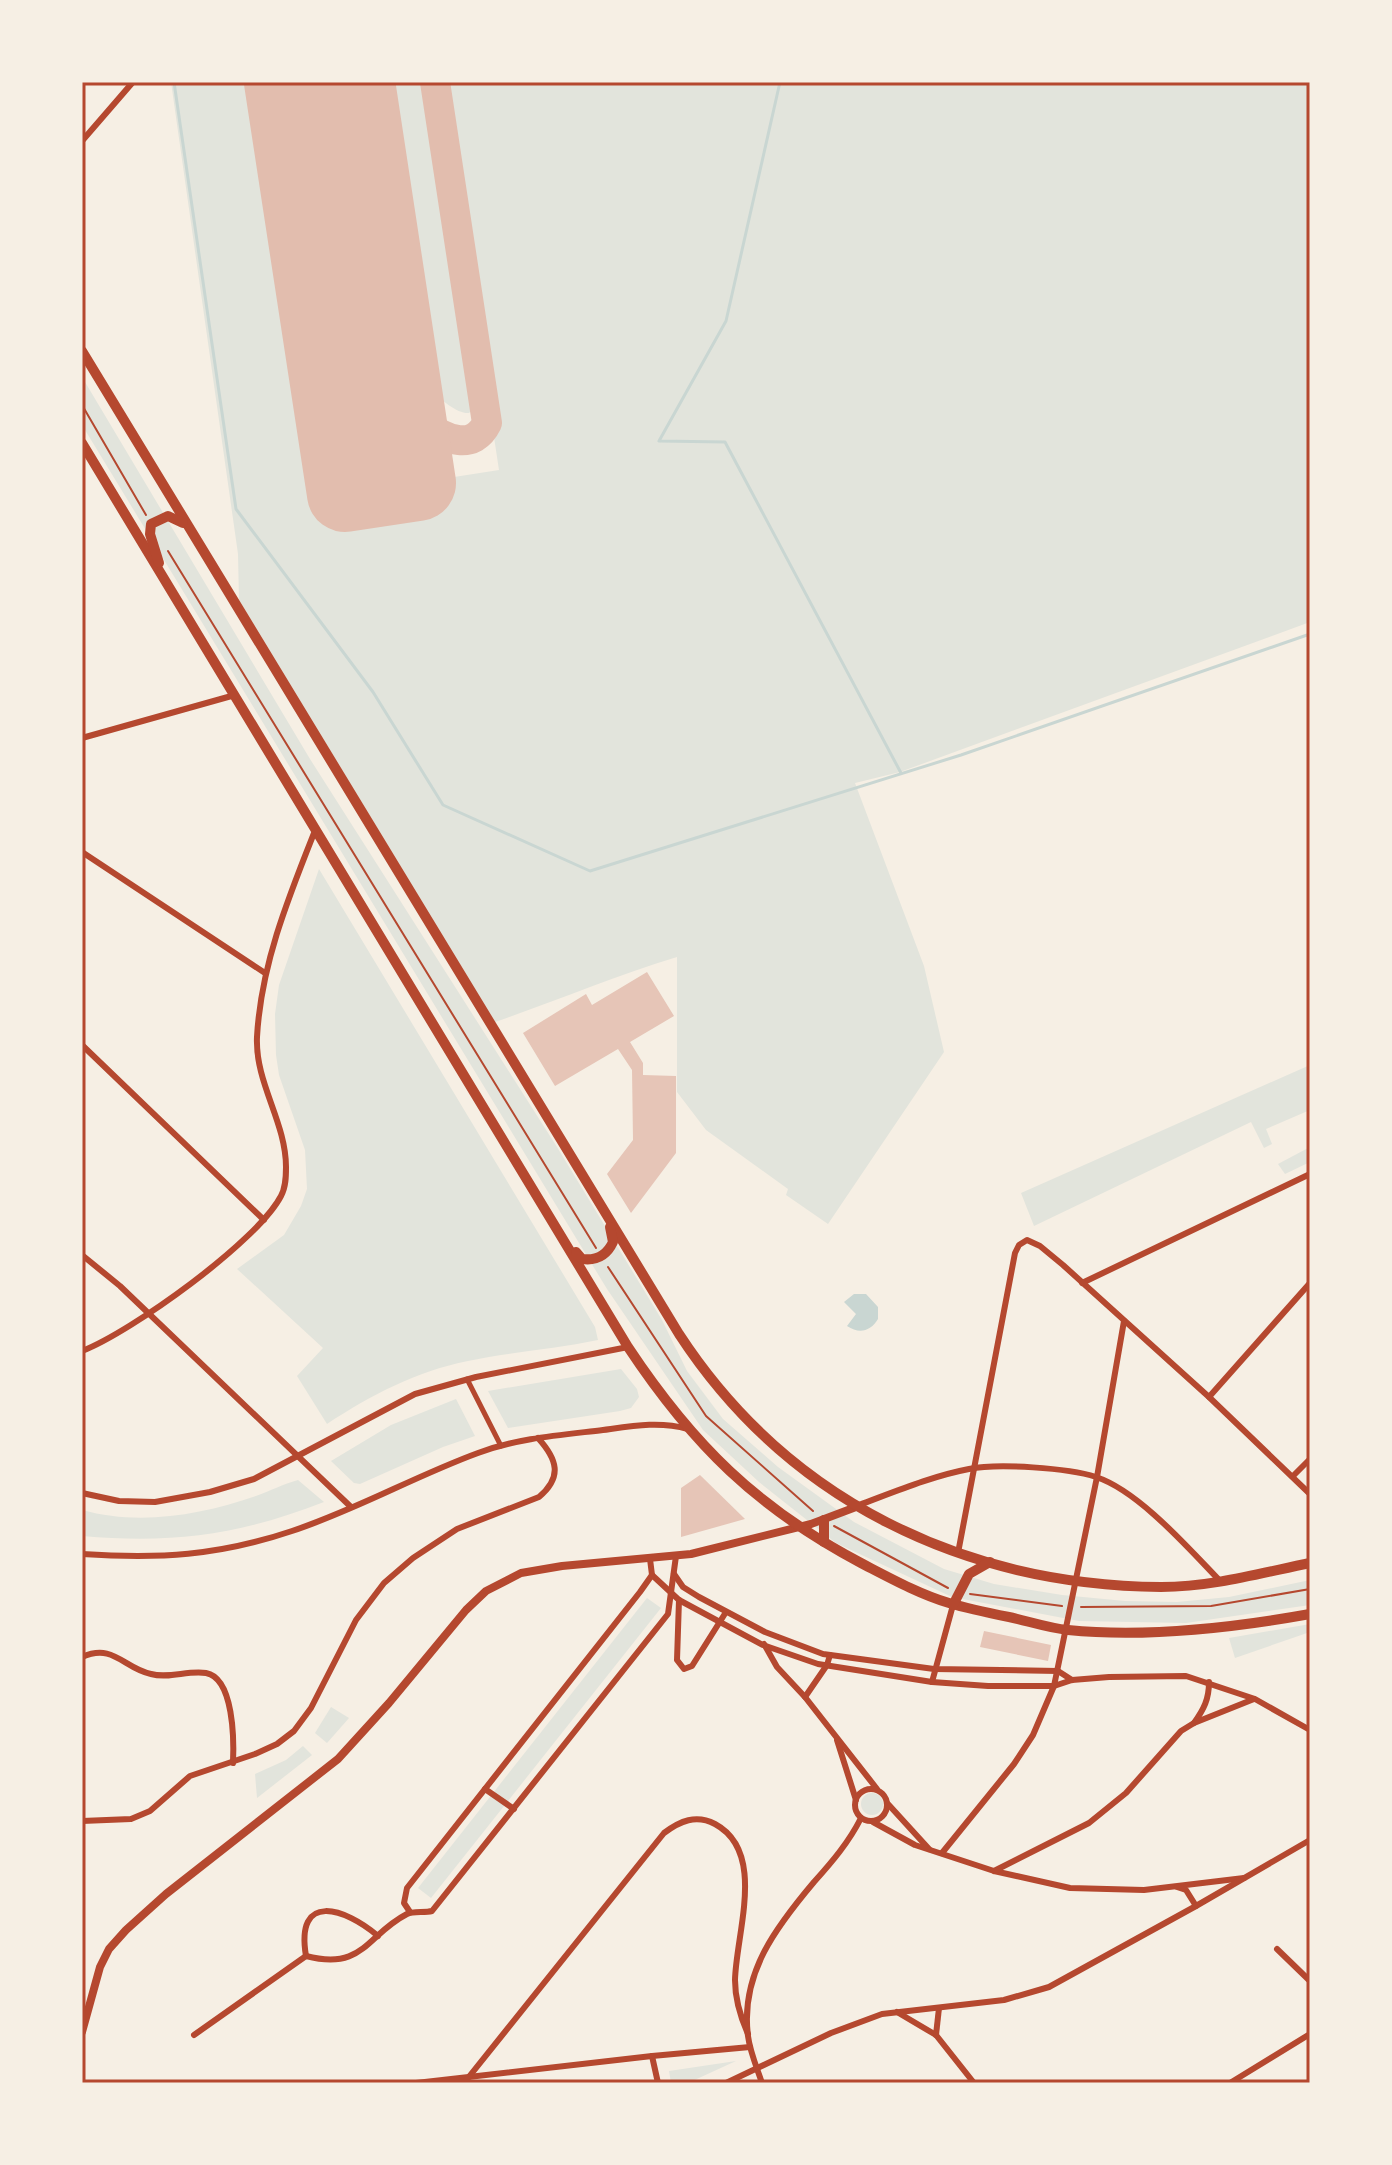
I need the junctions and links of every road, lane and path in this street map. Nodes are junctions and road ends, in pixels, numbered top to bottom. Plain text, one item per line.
1 (133, 82) edge
2 (82, 141) edge
3 (82, 351) edge
4 (82, 405) edge
5 (82, 443) edge
6 (151, 524) junction
7 (201, 547) junction
8 (168, 551) dead end
9 (166, 584) junction
10 (235, 695) junction
11 (82, 738) edge
12 (316, 828) junction
13 (82, 852) edge
14 (265, 973) junction
15 (83, 1049) edge
16 (1310, 1174) edge
17 (264, 1220) junction
18 (609, 1221) junction
19 (567, 1247) junction
20 (82, 1255) edge
21 (601, 1257) junction
22 (1082, 1283) junction
23 (1310, 1283) edge
24 (148, 1313) junction
25 (1124, 1321) junction
26 (628, 1347) junction
27 (82, 1351) edge
28 (467, 1379) junction
29 (1209, 1397) junction
30 (692, 1431) junction
31 (538, 1438) junction
32 (501, 1446) junction
33 (299, 1456) junction
34 (1310, 1459) edge
35 (973, 1468) junction
36 (1293, 1476) junction
37 (1097, 1477) junction
38 (82, 1493) edge
39 (1310, 1494) edge
40 (351, 1507) junction
41 (856, 1507) junction
42 (824, 1520) junction
43 (798, 1528) junction
44 (824, 1542) junction
45 (958, 1553) junction
46 (82, 1554) edge
47 (676, 1556) junction
48 (650, 1559) junction
49 (990, 1562) junction
50 (1310, 1563) edge
51 (674, 1574) junction
52 (652, 1575) junction
53 (1075, 1582) junction
54 (1221, 1582) junction
55 (1310, 1589) edge
56 (959, 1592) junction
57 (670, 1593) junction
58 (679, 1600) junction
59 (953, 1605) junction
60 (1071, 1607) junction
61 (726, 1612) junction
62 (1310, 1614) edge
63 (720, 1621) junction
64 (1067, 1630) junction
65 (765, 1632) junction
66 (763, 1645) junction
67 (830, 1655) junction
68 (82, 1657) edge
69 (827, 1665) junction
70 (934, 1669) junction
71 (1058, 1671) junction
72 (1072, 1680) junction
73 (932, 1682) junction
74 (1209, 1682) junction
75 (1054, 1686) junction
76 (805, 1697) junction
77 (1255, 1699) junction
78 (1194, 1723) junction
79 (1310, 1730) edge
80 (836, 1736) junction
81 (233, 1763) junction
82 (485, 1789) junction
83 (877, 1789) junction
84 (856, 1800) junction
85 (888, 1804) junction
86 (514, 1809) junction
87 (861, 1818) junction
88 (82, 1821) edge
89 (873, 1822) junction
90 (1310, 1840) edge
91 (929, 1849) junction
92 (942, 1853) junction
93 (994, 1871) junction
94 (1245, 1878) junction
95 (1173, 1886) junction
96 (1196, 1906) junction
97 (410, 1912) junction
98 (378, 1936) junction
99 (1277, 1949) dead end
100 (306, 1956) junction
101 (1310, 1981) edge
102 (939, 2008) junction
103 (897, 2012) junction
104 (82, 2032) edge
105 (748, 2034) junction
106 (1310, 2034) edge
107 (194, 2035) dead end
108 (936, 2035) junction
109 (750, 2047) junction
110 (652, 2056) junction
111 (757, 2068) junction
112 (466, 2080) edge
113 (416, 2083) edge
114 (658, 2083) edge
115 (726, 2083) edge
116 (762, 2083) edge
117 (974, 2083) edge
118 (1230, 2083) edge

1 - 2 street
3 - 7 main road
4 - 6 path
5 - 9 main road
6 - 7 main road
6 - 9 main road
7 - 18 main road
8 - 21 path
9 - 10 main road
10 - 11 street
10 - 12 main road
12 - 14 street
12 - 19 main road
13 - 14 street
14 - 17 street
15 - 17 street
16 - 22 street
17 - 24 street
18 - 21 main road
18 - 41 main road
19 - 21 main road
19 - 26 main road
20 - 24 street
21 - 42 path
22 - 25 street
22 - 35 street
23 - 29 street
24 - 27 street
24 - 33 street
25 - 29 street
25 - 37 street
26 - 28 street
26 - 30 main road
28 - 32 street
28 - 33 street
29 - 36 street
30 - 31 street
30 - 43 main road
31 - 32 street
31 - 81 street
32 - 40 street
33 - 38 street
33 - 40 street
34 - 36 street
35 - 37 street
35 - 41 street
35 - 45 street
36 - 39 street
37 - 53 street
37 - 54 street
40 - 46 street
41 - 42 street
41 - 45 main road
42 - 43 street
42 - 44 main road
42 - 56 path
43 - 44 main road
43 - 47 street
44 - 59 main road
45 - 49 main road
47 - 48 street
47 - 51 street
48 - 52 street
48 - 104 street
49 - 53 main road
49 - 56 main road
50 - 54 main road
51 - 57 street
51 - 61 street
52 - 57 street
52 - 82 street
53 - 54 main road
53 - 60 street
55 - 60 path
56 - 59 main road
56 - 60 path
57 - 58 street
57 - 86 street
58 - 63 street
58 - 63 street
59 - 64 main road
59 - 70 street
60 - 64 street
61 - 63 street
61 - 65 street
62 - 64 main road
63 - 66 street
64 - 71 street
65 - 66 street
65 - 67 street
66 - 69 street
66 - 76 street
67 - 69 street
67 - 70 street
68 - 81 street
69 - 73 street
69 - 76 street
70 - 71 street
70 - 73 street
71 - 72 street
71 - 75 street
72 - 74 street
72 - 75 street
73 - 75 street
74 - 77 street
74 - 78 street
75 - 92 street
76 - 80 street
77 - 78 street
77 - 79 street
78 - 93 street
80 - 83 street
80 - 84 street
81 - 88 street
82 - 86 street
82 - 97 street
83 - 84 street
83 - 85 street
84 - 87 street
85 - 89 street
85 - 91 street
86 - 97 street
87 - 89 street
87 - 105 street
89 - 91 street
90 - 94 street
91 - 92 street
92 - 93 street
93 - 95 street
94 - 95 street
94 - 96 street
95 - 96 street
96 - 102 street
97 - 98 street
98 - 100 street
98 - 100 street
99 - 101 street
100 - 107 street
102 - 103 street
102 - 108 street
103 - 108 street
103 - 111 street
105 - 109 street
105 - 112 street
106 - 118 street
108 - 117 street
109 - 110 street
109 - 111 street
110 - 112 street
110 - 114 street
111 - 115 street
111 - 116 street
112 - 113 street

